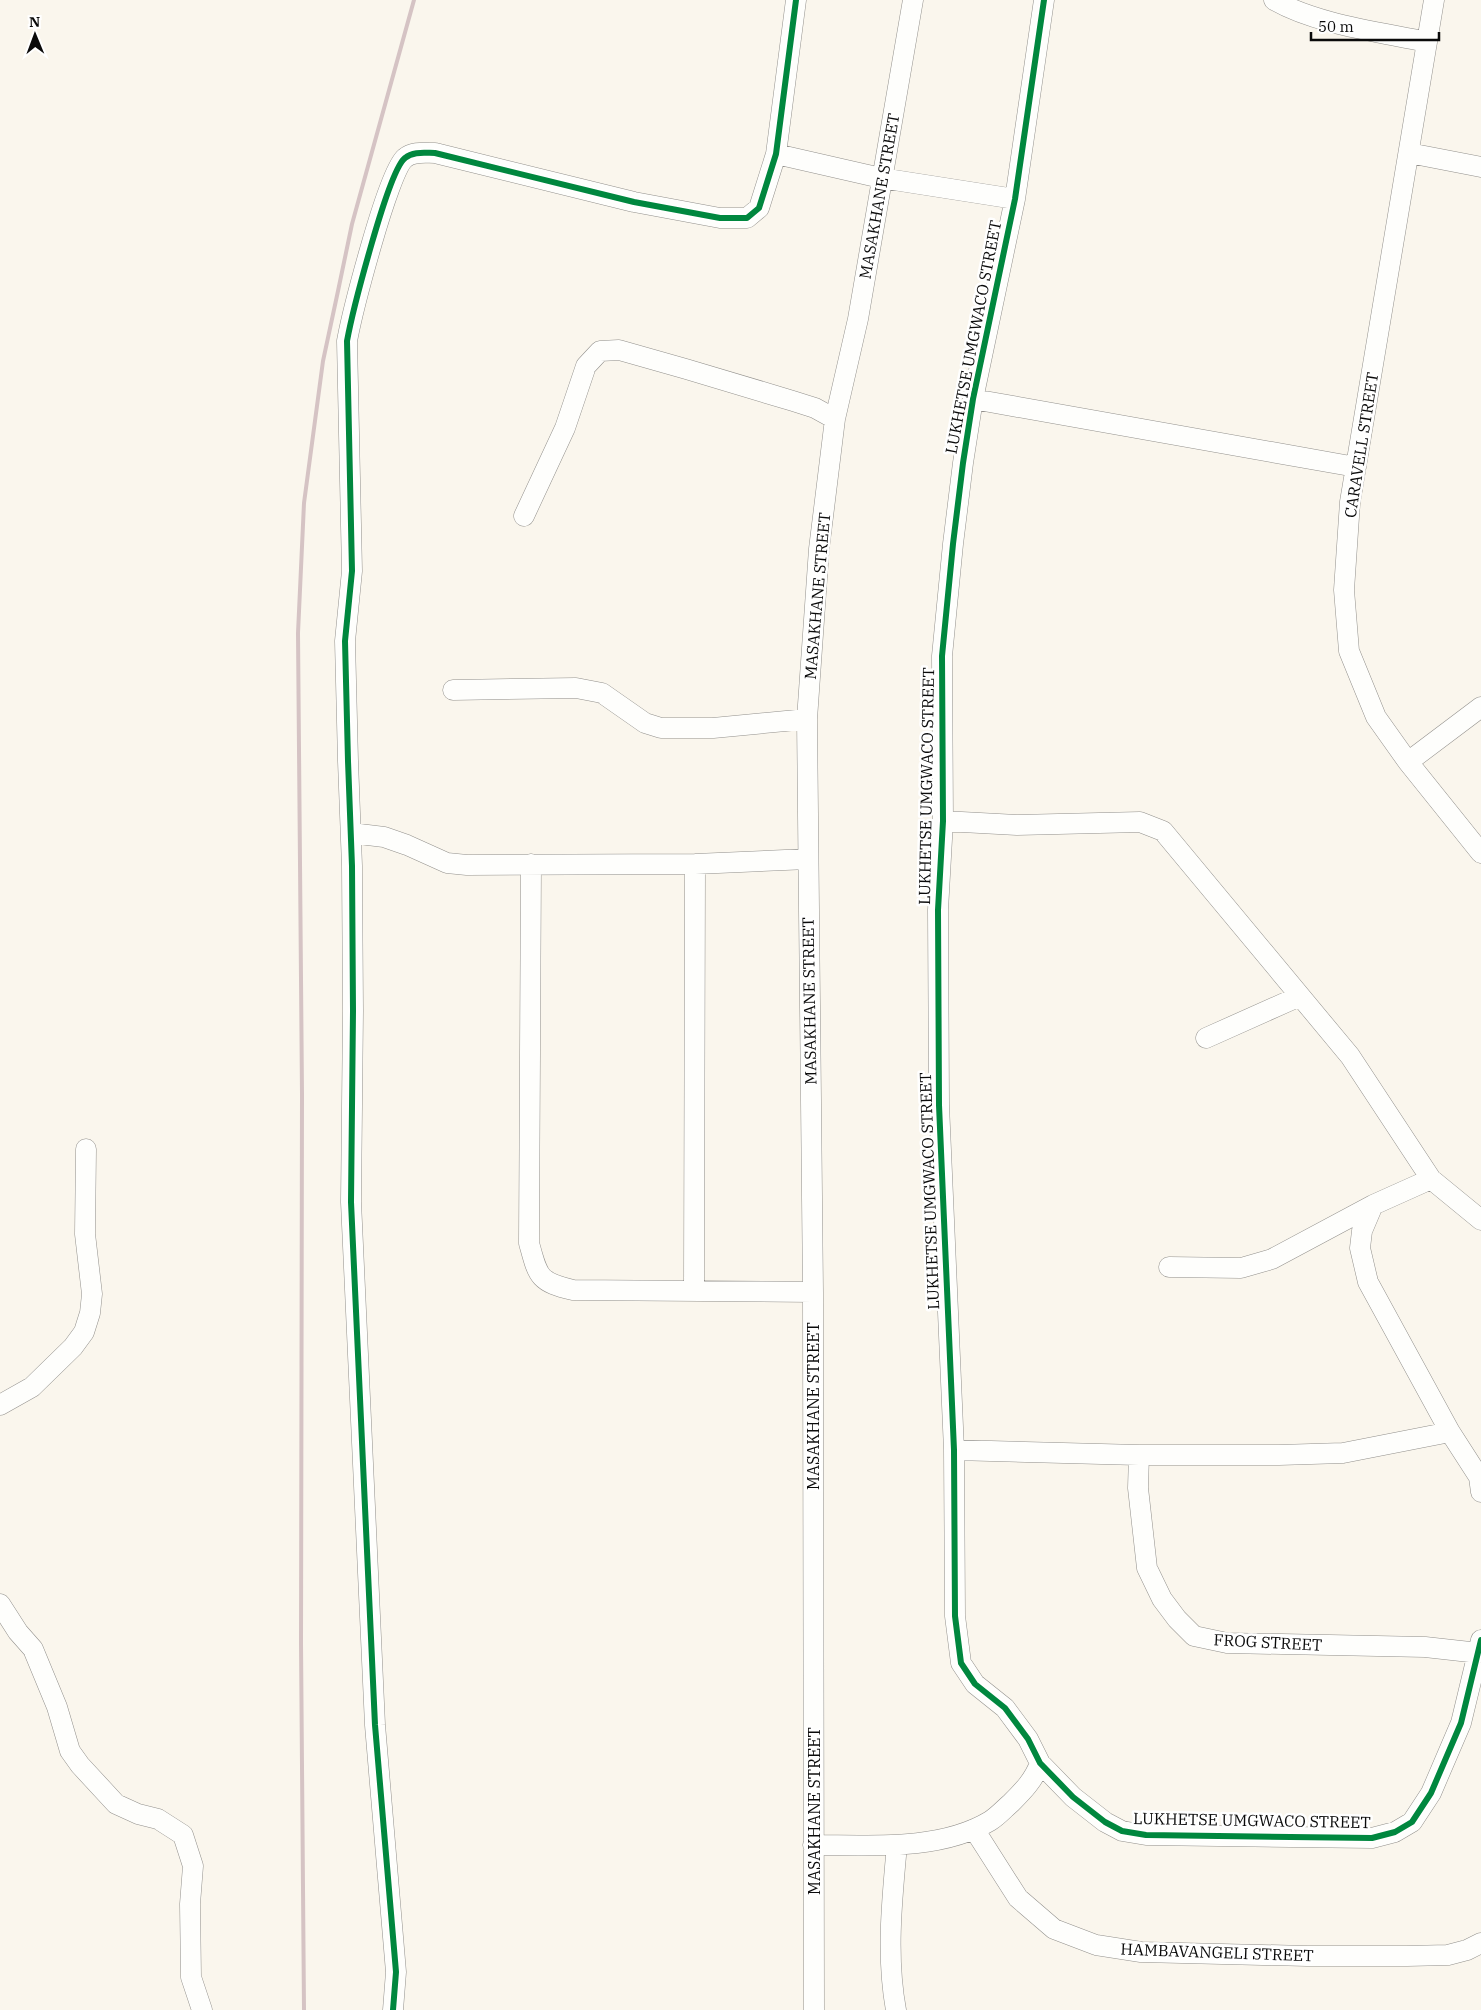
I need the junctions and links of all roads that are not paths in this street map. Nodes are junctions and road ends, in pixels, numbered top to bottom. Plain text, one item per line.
1 (796, 0) edge
2 (913, 0) edge
3 (1044, 0) edge
4 (1274, 0) edge
5 (1434, 0) edge
6 (1427, 42) junction
7 (1409, 153) junction
8 (776, 154) junction
9 (1481, 167) edge
10 (881, 178) junction
11 (1015, 199) junction
12 (973, 399) junction
13 (835, 419) junction
14 (1356, 467) junction
15 (524, 516) dead end
16 (453, 690) dead end
17 (1481, 707) edge
18 (806, 719) junction
19 (1408, 762) junction
20 (943, 820) junction
21 (351, 833) junction
22 (1481, 853) edge
23 (808, 859) junction
24 (531, 864) junction
25 (695, 864) junction
26 (1300, 996) junction
27 (1206, 1038) dead end
28 (86, 1149) dead end
29 (1431, 1179) junction
30 (1373, 1205) junction
31 (1481, 1220) edge
32 (1169, 1267) dead end
33 (694, 1291) junction
34 (813, 1292) junction
35 (0, 1405) edge
36 (1450, 1432) junction
37 (954, 1450) junction
38 (1139, 1455) junction
39 (1481, 1492) edge
40 (0, 1604) edge
41 (1480, 1646) edge
42 (1040, 1763) junction
43 (974, 1829) junction
44 (813, 1845) junction
45 (897, 1845) junction
46 (1481, 1943) edge
47 (202, 2010) edge
48 (393, 2010) edge
49 (814, 2010) edge
50 (896, 2010) edge

1 - 8 street
2 - 10 street, MASAKHANE STREET
3 - 11 street, LUKHETSE UMGWACO STREET
4 - 6 street
5 - 6 street, CARAVELL STREET
6 - 7 street, CARAVELL STREET
7 - 9 street
7 - 14 street, CARAVELL STREET
8 - 10 street
8 - 21 street
10 - 11 street
10 - 13 street, MASAKHANE STREET
11 - 12 street, LUKHETSE UMGWACO STREET
12 - 14 street
12 - 20 street, LUKHETSE UMGWACO STREET
13 - 15 street
13 - 18 street, MASAKHANE STREET
14 - 19 street, CARAVELL STREET
16 - 18 street
17 - 19 street
18 - 23 street, MASAKHANE STREET
19 - 22 street, CARAVELL STREET
20 - 26 street
20 - 37 street, LUKHETSE UMGWACO STREET
21 - 24 street
21 - 48 street
23 - 25 street
23 - 34 street, MASAKHANE STREET
24 - 25 street
24 - 33 street
25 - 33 street
26 - 27 street
26 - 29 street
28 - 35 street
29 - 30 street
29 - 31 street
30 - 32 street
30 - 36 street
33 - 34 street
34 - 44 street, MASAKHANE STREET
36 - 38 street
36 - 39 street
37 - 38 street
37 - 42 street, LUKHETSE UMGWACO STREET
38 - 41 street, FROG STREET
40 - 47 street
41 - 42 street, LUKHETSE UMGWACO STREET
42 - 43 street
43 - 45 street
43 - 46 street, HAMBAVANGELI STREET
44 - 45 street
44 - 49 street, MASAKHANE STREET
45 - 50 street

